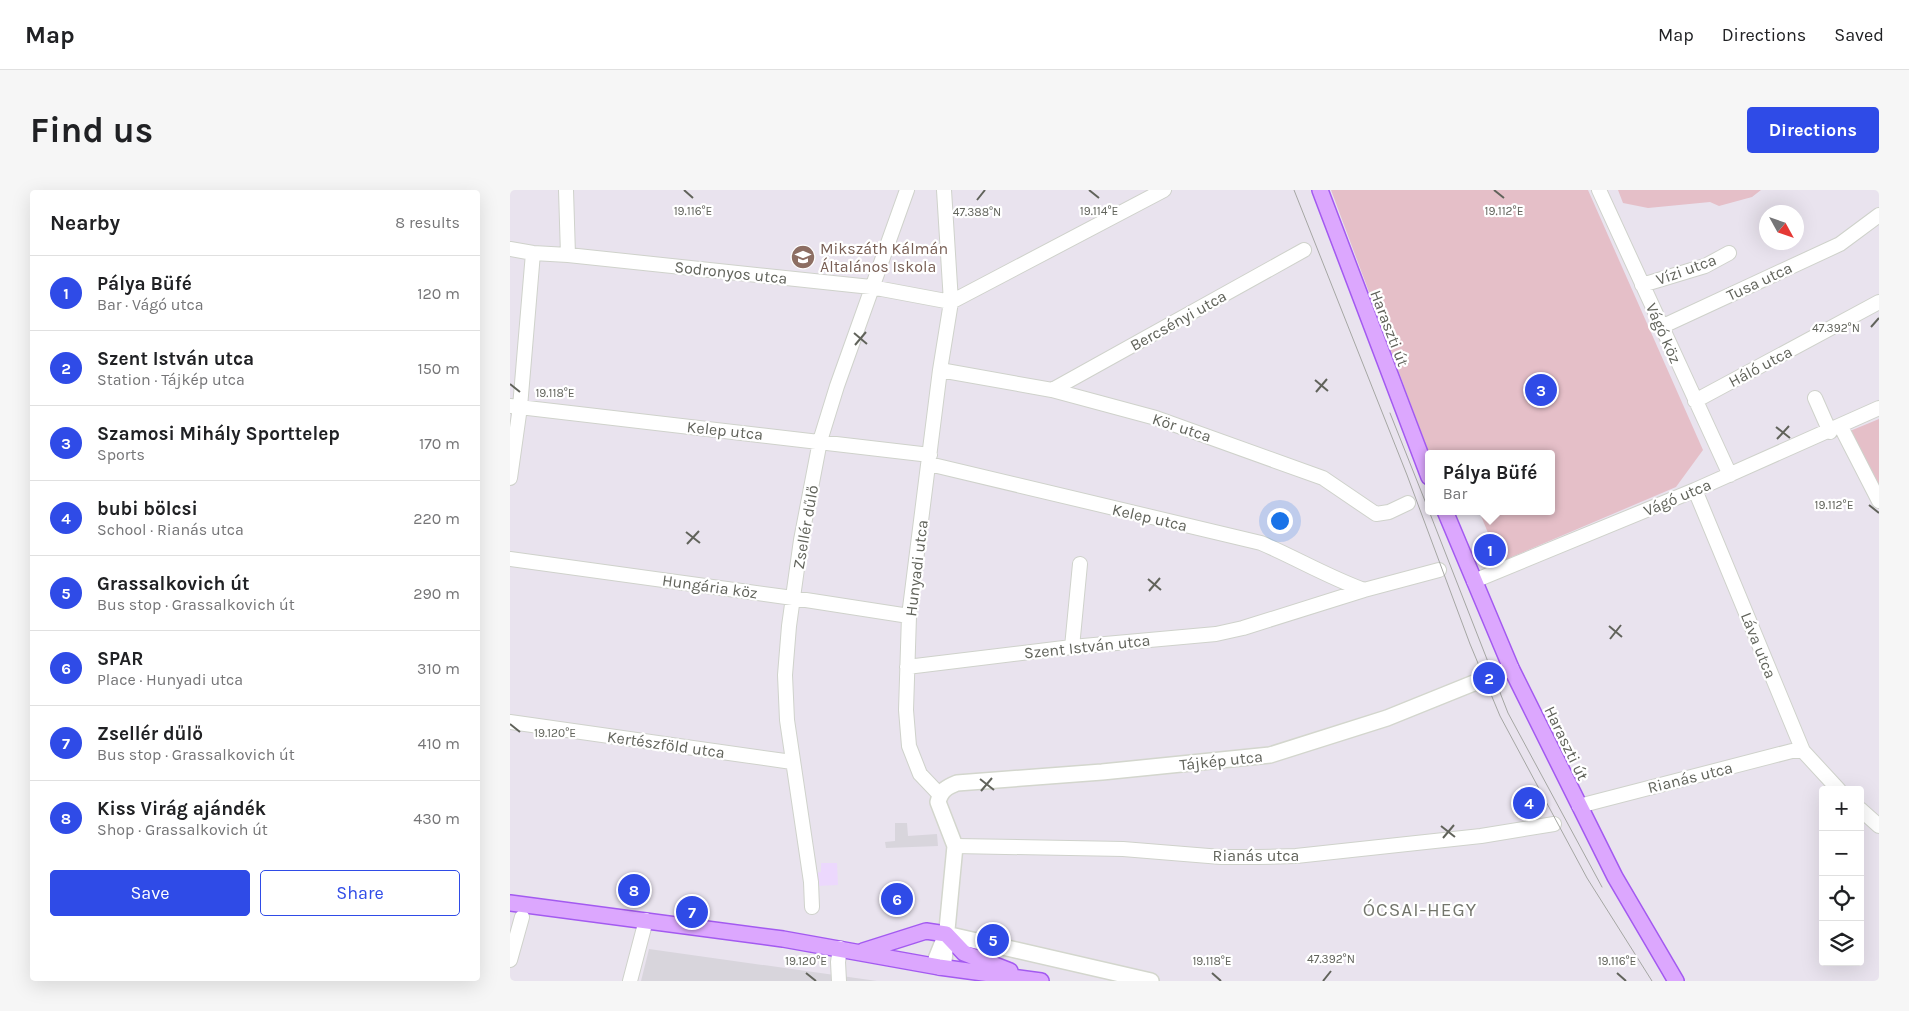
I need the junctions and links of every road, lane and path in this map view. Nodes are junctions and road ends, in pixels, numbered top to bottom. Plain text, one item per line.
1 (566, 190) edge
2 (907, 190) edge
3 (944, 190) edge
4 (1164, 190) edge
5 (1320, 190) edge
6 (1599, 190) edge
7 (1879, 215) edge
8 (510, 249) edge
9 (1304, 250) dead end
10 (533, 253) junction
11 (1729, 253) dead end
12 (568, 255) junction
13 (1642, 285) junction
14 (871, 287) junction
15 (951, 302) junction
16 (1879, 302) edge
17 (1661, 327) junction
18 (940, 370) junction
19 (1052, 390) junction
20 (1815, 398) dead end
21 (1694, 401) junction
22 (515, 406) edge
23 (1879, 408) edge
24 (1836, 429) junction
25 (820, 441) junction
26 (930, 460) junction
27 (1425, 467) edge
28 (1730, 475) junction
29 (510, 478) edge
30 (1695, 490) junction
31 (1879, 501) edge
32 (1408, 503) dead end
33 (1447, 515) edge
34 (510, 559) edge
35 (1080, 564) dead end
36 (1439, 570) dead end
37 (1474, 581) junction
38 (1364, 590) junction
39 (793, 598) junction
40 (909, 616) junction
41 (1072, 646) junction
42 (1501, 646) junction
43 (907, 667) junction
44 (1511, 668) junction
45 (1492, 674) junction
46 (510, 722) edge
47 (1803, 751) junction
48 (792, 762) junction
49 (1835, 786) edge
50 (940, 795) junction
51 (1578, 806) junction
52 (1864, 813) edge
53 (1554, 824) dead end
54 (1878, 824) edge
55 (955, 846) junction
56 (510, 902) edge
57 (812, 907) dead end
58 (522, 918) dead end
59 (646, 920) junction
60 (946, 934) junction
61 (840, 948) junction
62 (862, 952) junction
63 (510, 960) edge
64 (939, 967) junction
65 (1037, 980) edge
66 (630, 981) edge
67 (839, 981) edge
68 (1151, 981) edge
69 (1676, 981) edge

1 - 12 street
2 - 14 street, Zsellér dűlő
3 - 15 street, Hunyadi utca
4 - 15 street
5 - 27 main road, Haraszti út
6 - 13 street, Vágó köz
7 - 17 street, Tusa utca
8 - 10 street, Sodronyos utca
9 - 19 street, Bercsényi utca
10 - 12 street, Sodronyos utca
10 - 22 street
11 - 13 street, Vízi utca
12 - 14 street, Sodronyos utca
13 - 17 street, Vágó köz
14 - 15 street, Sodronyos utca
14 - 25 street, Zsellér dűlő
15 - 18 street, Hunyadi utca
16 - 21 street, Háló utca
17 - 21 street, Vágó köz
18 - 19 street, Kör utca
18 - 26 street, Hunyadi utca
19 - 32 street, Kör utca
20 - 24 street
21 - 28 street, Vágó köz
22 - 25 street, Kelep utca
22 - 29 street
23 - 24 street, Vágó utca
24 - 28 street, Vágó utca
24 - 31 street
25 - 26 street, Kelep utca
25 - 39 street, Zsellér dűlő
26 - 38 street, Kelep utca
26 - 40 street, Hunyadi utca
28 - 30 street, Vágó utca
30 - 37 street, Vágó utca
30 - 47 street, Láva utca
33 - 37 main road, Haraszti út
34 - 39 street, Hungária köz
35 - 41 street
36 - 38 street, Szent István utca
37 - 42 main road, Haraszti út
38 - 41 street, Szent István utca
39 - 40 street, Hungária köz
39 - 48 street, Zsellér dűlő
40 - 43 street, Hunyadi utca
41 - 43 street, Szent István utca
42 - 44 main road, Haraszti út
42 - 45 street
43 - 50 street, Hunyadi utca
44 - 45 street, Tájkép utca
44 - 51 main road, Haraszti út
45 - 50 street, Tájkép utca
46 - 48 street, Kertészföld utca
47 - 49 street, Láva utca
47 - 51 street, Rianás utca
48 - 57 street, Zsellér dűlő
50 - 55 street
51 - 69 main road, Haraszti út
52 - 54 street
53 - 55 street, Rianás utca
55 - 60 street
56 - 59 main road
58 - 63 street
59 - 61 main road
59 - 66 street
60 - 62 main road
60 - 64 street
60 - 65 main road
60 - 68 street
61 - 62 main road
61 - 67 street
62 - 64 main road
64 - 65 main road

